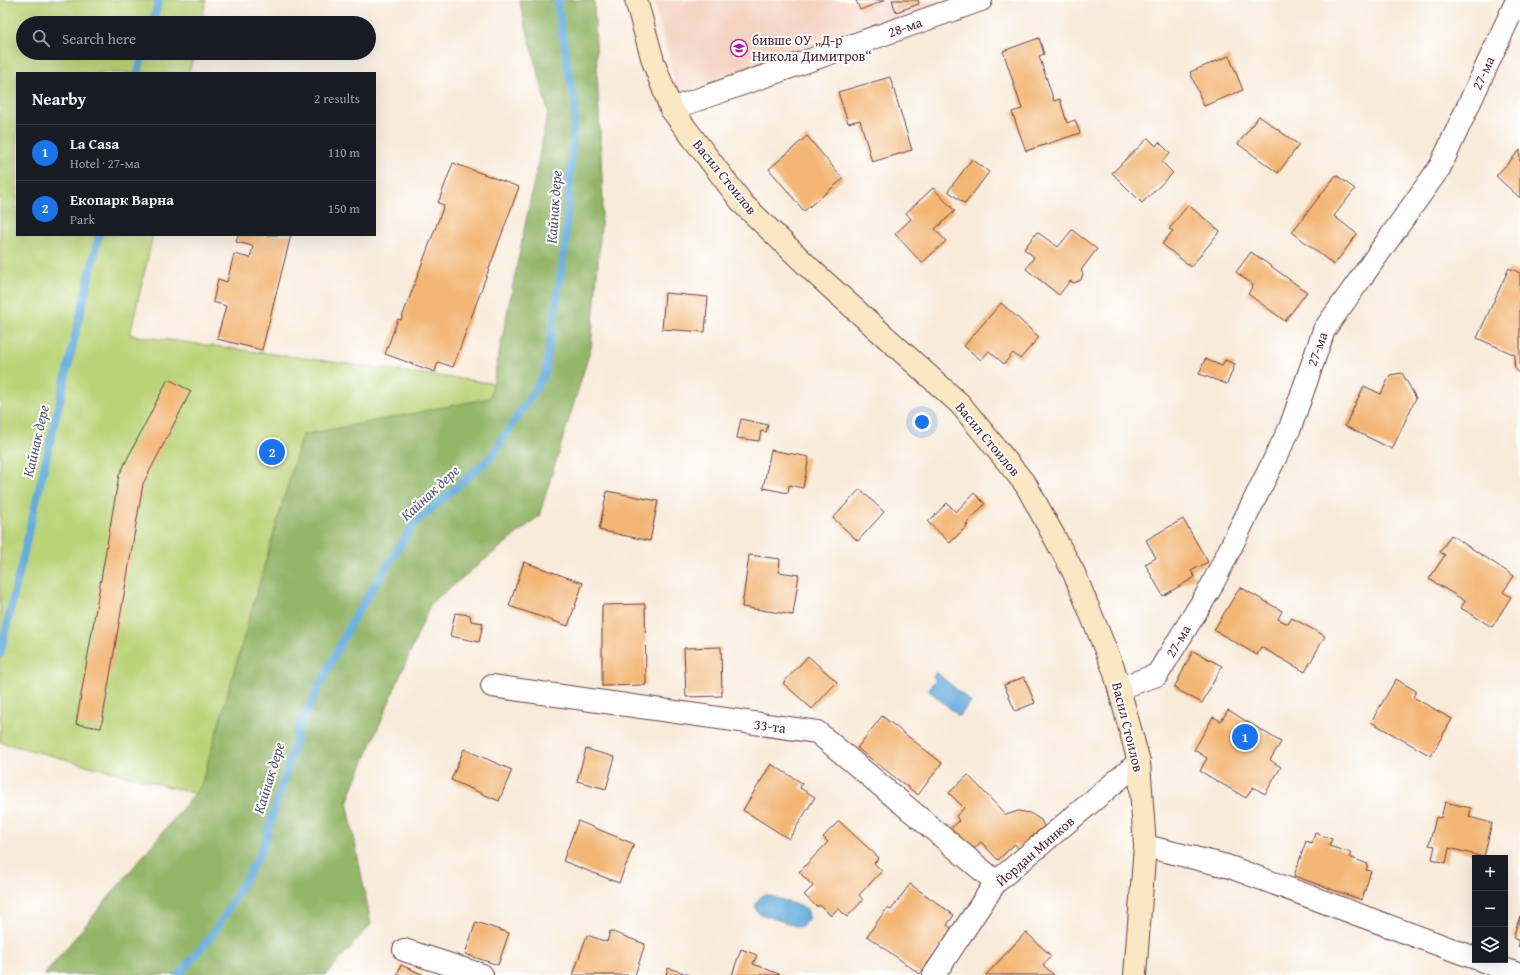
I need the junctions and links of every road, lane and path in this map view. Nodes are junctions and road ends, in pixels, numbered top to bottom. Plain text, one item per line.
1 (636, 0) edge
2 (981, 0) edge
3 (1517, 0) edge
4 (671, 109) junction
5 (492, 686) dead end
6 (1119, 688) junction
7 (1139, 762) junction
8 (1145, 846) junction
9 (996, 882) junction
10 (404, 950) dead end
11 (1472, 957) edge
12 (1489, 963) edge
13 (482, 975) edge
14 (934, 975) edge
15 (1135, 975) edge
16 (1520, 975) edge

1 - 4 street, Васил Стоилов
2 - 4 street, 28-ма
3 - 6 street, 27-ма
4 - 6 street, Васил Стоилов
5 - 9 street, 33-та
6 - 7 street, Васил Стоилов
7 - 8 street, Васил Стоилов
7 - 9 street, Йордан Минков
8 - 11 street
8 - 15 street, Васил Стоилов
9 - 14 street, Йордан Минков
10 - 13 street
12 - 16 street

